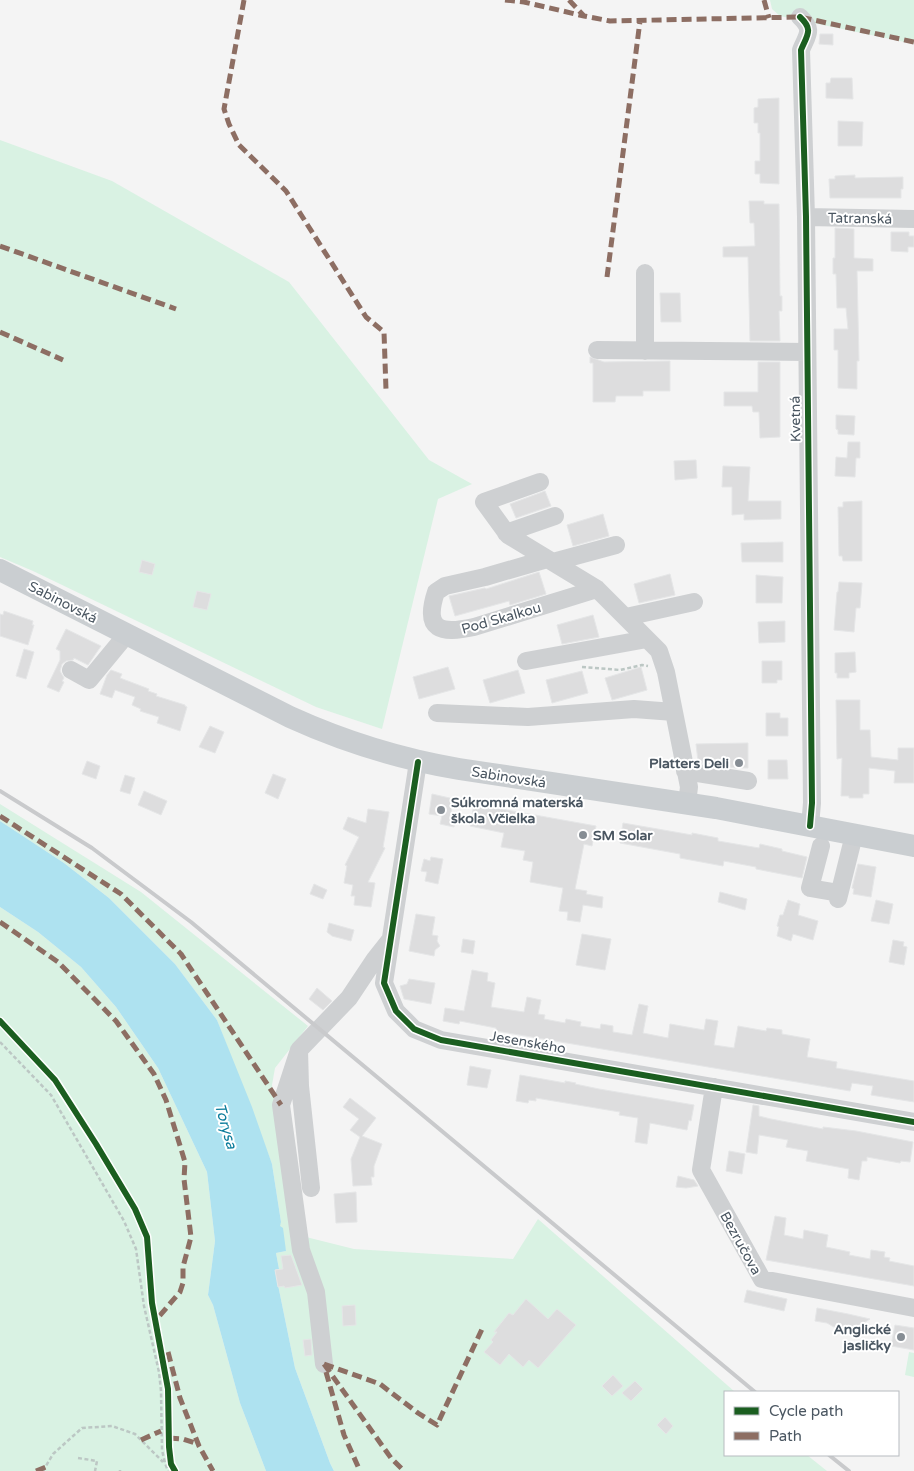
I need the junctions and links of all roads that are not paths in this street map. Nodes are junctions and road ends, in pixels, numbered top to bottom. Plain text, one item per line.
1 (800, 17) dead end
2 (806, 217) junction
3 (914, 219) edge
4 (645, 273) dead end
5 (597, 350) dead end
6 (645, 351) junction
7 (807, 352) junction
8 (540, 482) dead end
9 (555, 516) dead end
10 (506, 533) junction
11 (616, 545) dead end
12 (550, 560) junction
13 (0, 570) edge
14 (597, 589) junction
15 (694, 602) dead end
16 (626, 618) junction
17 (127, 634) junction
18 (647, 639) junction
19 (526, 661) dead end
20 (71, 670) dead end
21 (674, 712) junction
22 (436, 713) dead end
23 (418, 762) junction
24 (685, 770) junction
25 (748, 781) dead end
26 (687, 803) junction
27 (810, 826) junction
28 (854, 834) junction
29 (821, 846) dead end
30 (914, 846) edge
31 (390, 940) junction
32 (299, 1050) junction
33 (714, 1087) junction
34 (914, 1122) edge
35 (311, 1188) dead end
36 (914, 1308) edge
37 (324, 1364) dead end

1 - 2 street, Kvetná
2 - 3 street, Tatranská
2 - 7 street, Kvetná
4 - 6 street
5 - 6 street
6 - 7 street
7 - 27 street, Kvetná
8 - 10 street
9 - 10 street
10 - 12 street
11 - 12 street, Pod Skalkou
12 - 14 street
12 - 14 street, Pod Skalkou
13 - 17 main road, Sabinovská
14 - 16 street
15 - 16 street
16 - 18 street
17 - 20 street
17 - 23 main road, Sabinovská
18 - 19 street
18 - 21 street
21 - 22 street
21 - 24 street
23 - 26 main road, Sabinovská
23 - 31 street, Jesenského
24 - 25 street
24 - 26 street
26 - 27 main road, Sabinovská
27 - 28 main road, Sabinovská
28 - 29 street
28 - 30 main road, Sabinovská
31 - 32 street, Jesenského
31 - 33 street, Jesenského
32 - 35 street
32 - 37 street
33 - 34 street, Jesenského
33 - 36 street, Bezručova

